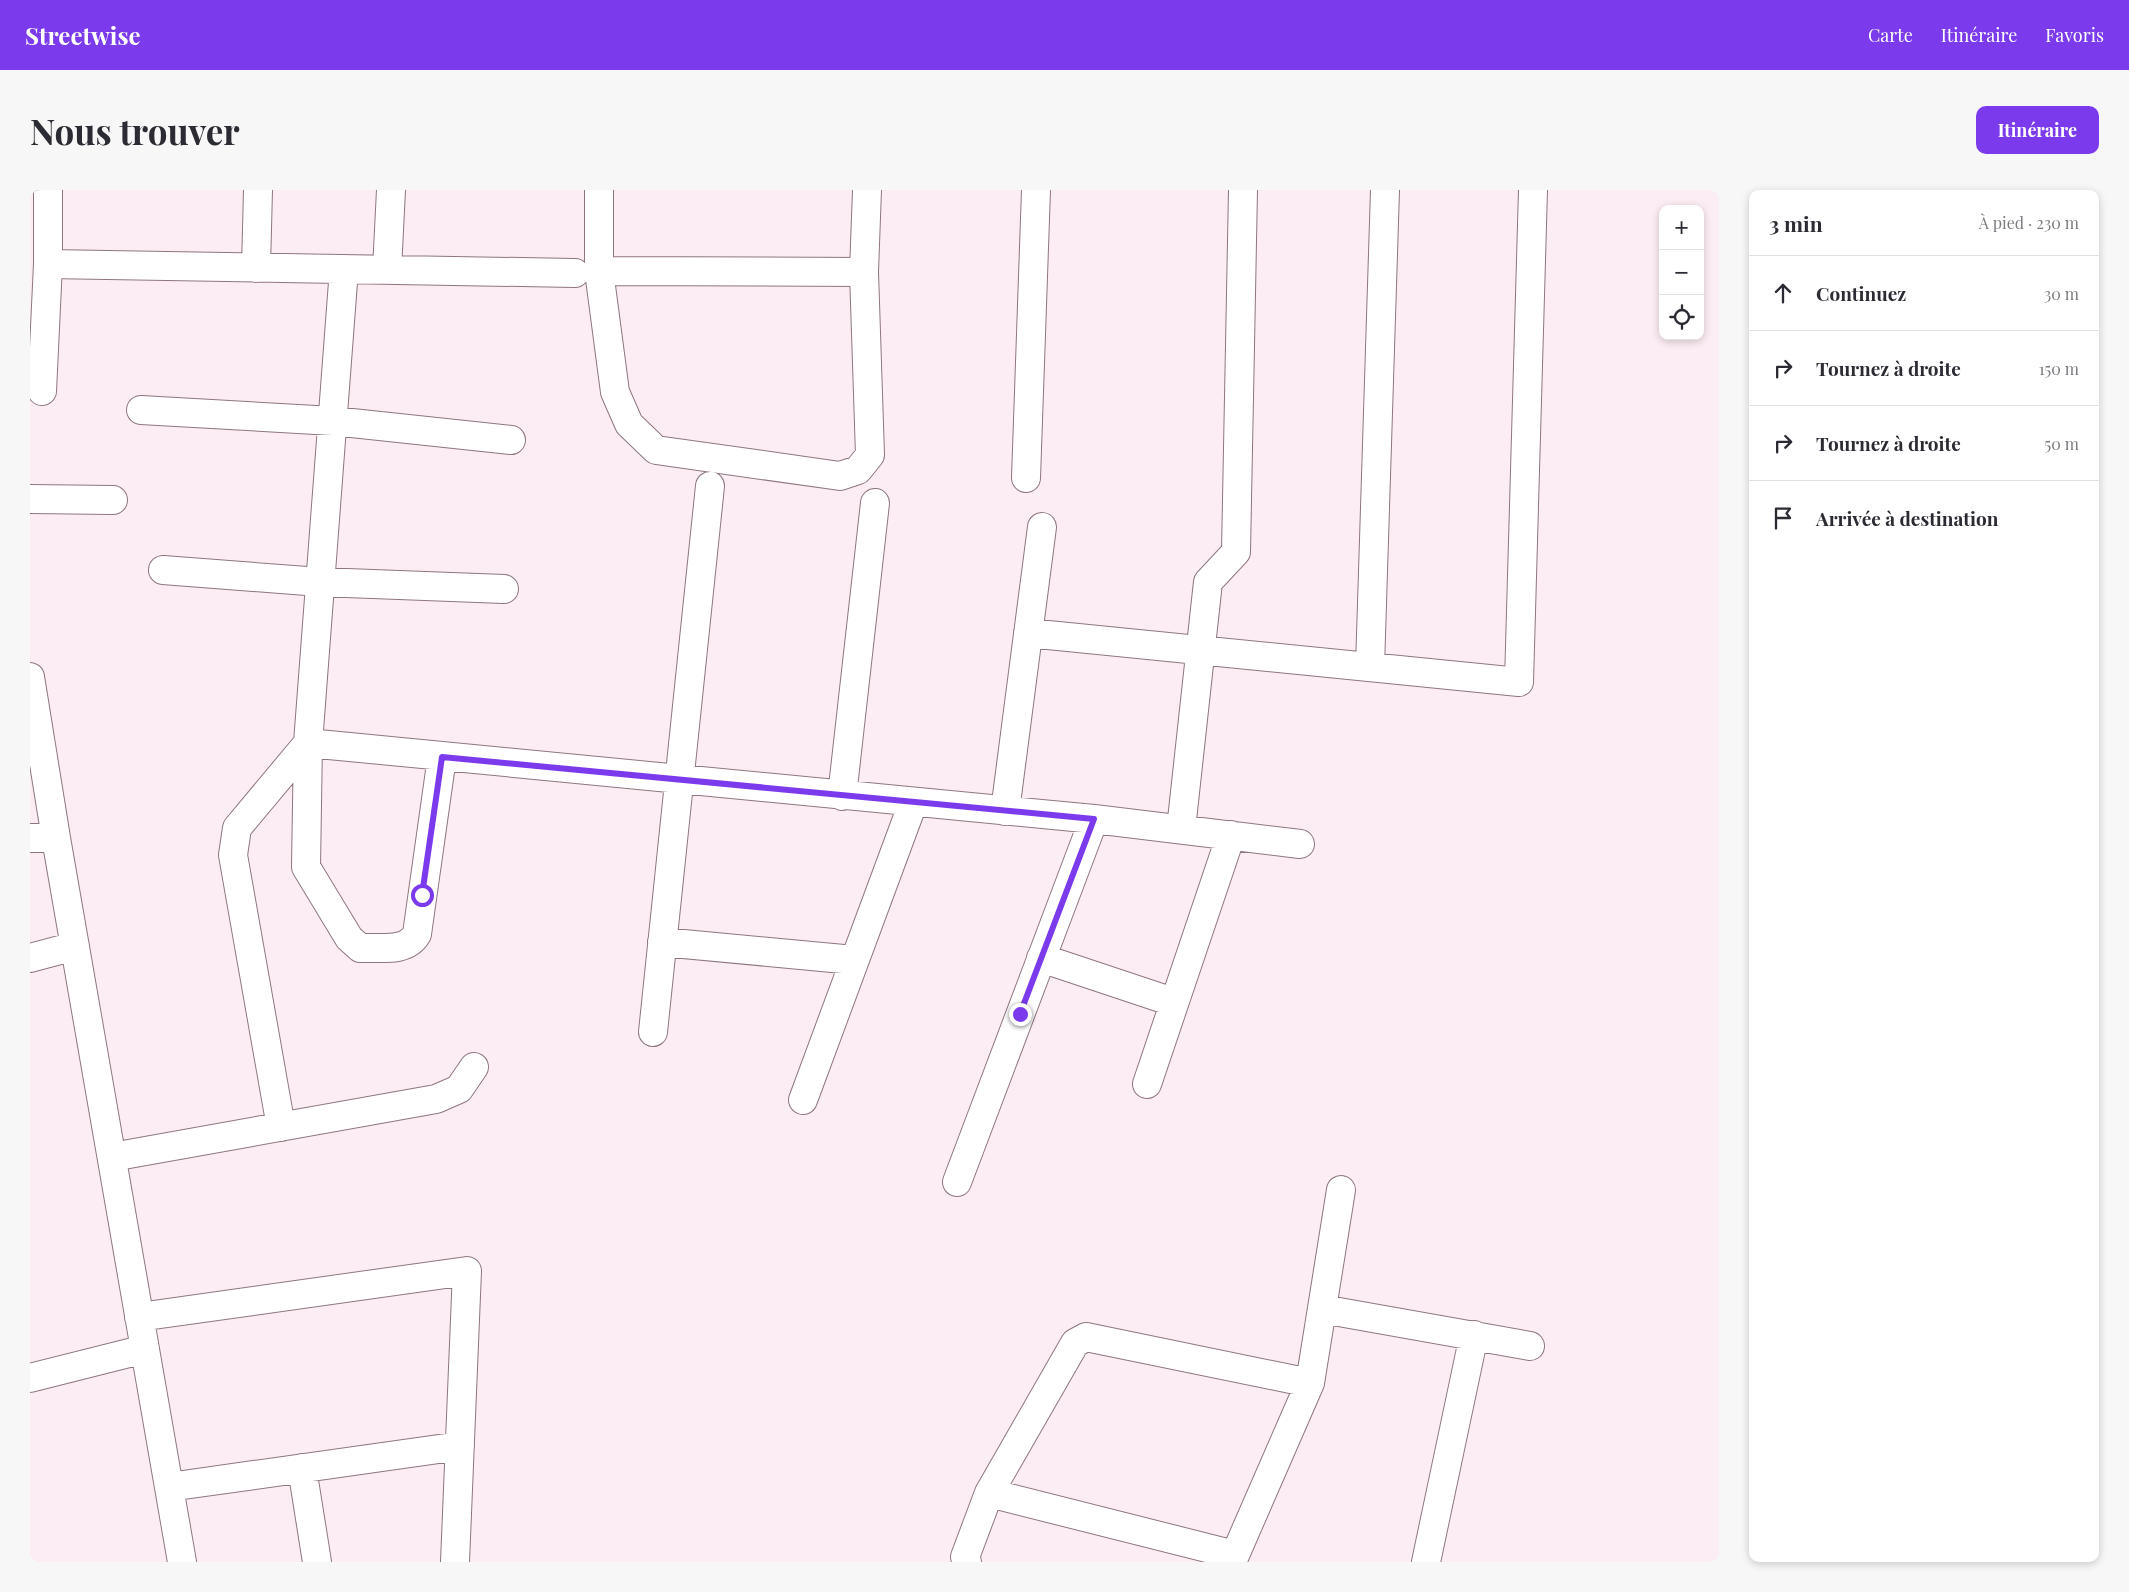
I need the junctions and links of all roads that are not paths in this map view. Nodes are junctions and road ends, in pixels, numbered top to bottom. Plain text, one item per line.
1 (48, 190) edge
2 (258, 190) edge
3 (391, 190) edge
4 (599, 190) edge
5 (867, 190) edge
6 (1036, 190) edge
7 (1243, 190) edge
8 (1385, 190) edge
9 (1533, 190) edge
10 (48, 264) junction
11 (256, 268) junction
12 (344, 269) junction
13 (387, 270) junction
14 (587, 272) junction
15 (864, 272) junction
16 (42, 391) dead end
17 (141, 410) dead end
18 (333, 421) junction
19 (511, 440) dead end
20 (1026, 478) dead end
21 (710, 486) dead end
22 (30, 500) edge
23 (113, 500) dead end
24 (875, 503) dead end
25 (1042, 527) dead end
26 (163, 570) dead end
27 (320, 582) junction
28 (504, 589) dead end
29 (1028, 633) junction
30 (1200, 650) junction
31 (1370, 668) junction
32 (30, 677) edge
33 (308, 743) junction
34 (442, 757) junction
35 (679, 780) junction
36 (842, 796) junction
37 (913, 802) junction
38 (1005, 812) junction
39 (1094, 819) junction
40 (1181, 829) junction
41 (1232, 835) junction
42 (43, 838) edge
43 (1300, 844) dead end
44 (662, 942) junction
45 (75, 946) junction
46 (30, 958) edge
47 (1041, 958) junction
48 (854, 960) junction
49 (1174, 1002) junction
50 (653, 1032) dead end
51 (474, 1067) dead end
52 (1147, 1084) dead end
53 (803, 1100) dead end
54 (281, 1127) junction
55 (112, 1157) junction
56 (957, 1182) dead end
57 (1341, 1190) dead end
58 (1322, 1309) junction
59 (139, 1317) junction
60 (1474, 1335) junction
61 (1530, 1346) dead end
62 (145, 1349) junction
63 (30, 1378) edge
64 (1310, 1384) junction
65 (460, 1446) junction
66 (302, 1468) junction
67 (169, 1487) junction
68 (989, 1493) junction
69 (1234, 1559) edge
70 (182, 1562) edge
71 (318, 1562) edge
72 (455, 1562) edge
73 (968, 1562) edge
74 (1426, 1562) edge

1 - 10 street
2 - 11 street
3 - 13 street
4 - 14 street
5 - 15 street
6 - 20 street
7 - 30 street
8 - 31 street
9 - 31 street
10 - 11 street
10 - 16 street
11 - 12 street
12 - 13 street
12 - 18 street
13 - 14 street
14 - 15 street
14 - 15 street
17 - 18 street
18 - 19 street
18 - 27 street
21 - 35 street
22 - 23 street
24 - 36 street
25 - 29 street
26 - 27 street
27 - 28 street
27 - 33 street
29 - 30 street
29 - 38 street
30 - 31 street
30 - 40 street
32 - 42 street
33 - 34 street
33 - 34 street
33 - 54 street
34 - 35 street
35 - 36 street
35 - 44 street
36 - 37 street
37 - 38 street
37 - 48 street
38 - 39 street
39 - 40 street
39 - 47 street
40 - 41 street
41 - 43 street
41 - 49 street
42 - 45 street
44 - 48 street
44 - 50 street
45 - 46 street
45 - 55 street
47 - 49 street
47 - 56 street
48 - 53 street
49 - 52 street
51 - 54 street
54 - 55 street
55 - 59 street
57 - 58 street
58 - 60 street
58 - 64 street
59 - 62 street
59 - 65 street
60 - 61 street
60 - 74 street
62 - 63 street
62 - 67 street
64 - 68 street
64 - 69 street
65 - 66 street
65 - 72 street
66 - 67 street
66 - 71 street
67 - 70 street
68 - 69 street
68 - 73 street

